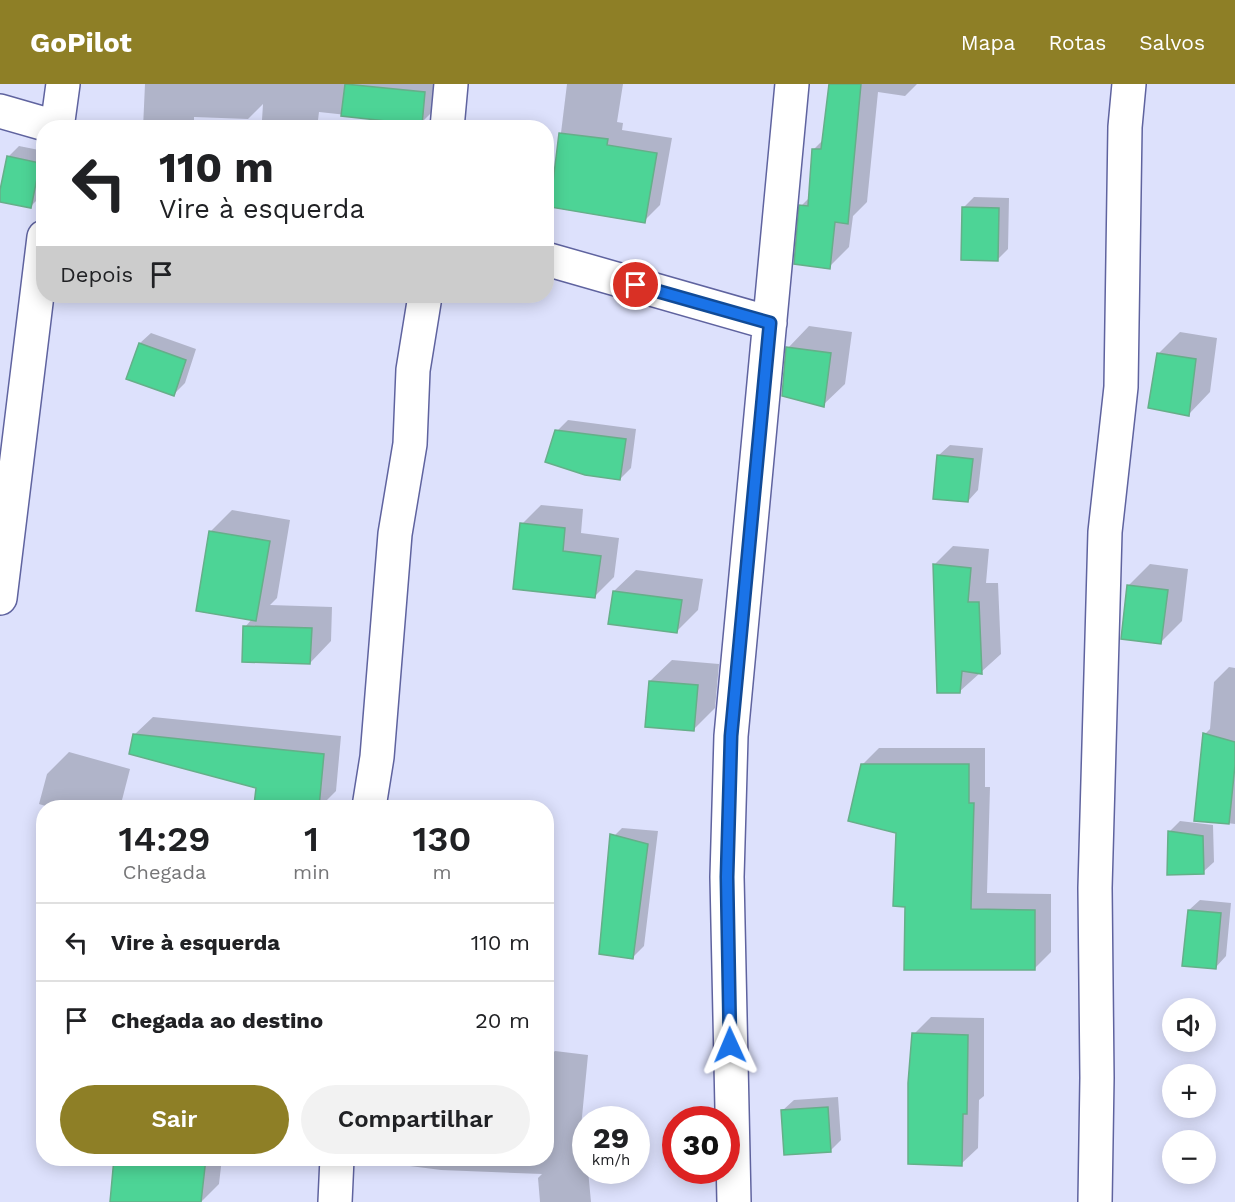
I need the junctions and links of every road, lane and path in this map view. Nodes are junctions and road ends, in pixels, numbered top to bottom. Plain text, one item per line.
1 (63, 84) edge
2 (452, 84) edge
3 (792, 84) edge
4 (1130, 84) edge
5 (0, 111) edge
6 (58, 120) edge
7 (448, 120) edge
8 (36, 121) edge
9 (554, 261) edge
10 (36, 303) edge
11 (424, 303) edge
12 (770, 323) junction
13 (0, 598) edge
14 (370, 800) edge
15 (337, 1166) edge
16 (335, 1202) edge
17 (734, 1202) edge
18 (1095, 1202) edge

1 - 6 street
2 - 7 street
3 - 12 street
4 - 18 street
5 - 8 street
9 - 12 street
10 - 13 street
11 - 14 street
12 - 17 street
15 - 16 street

